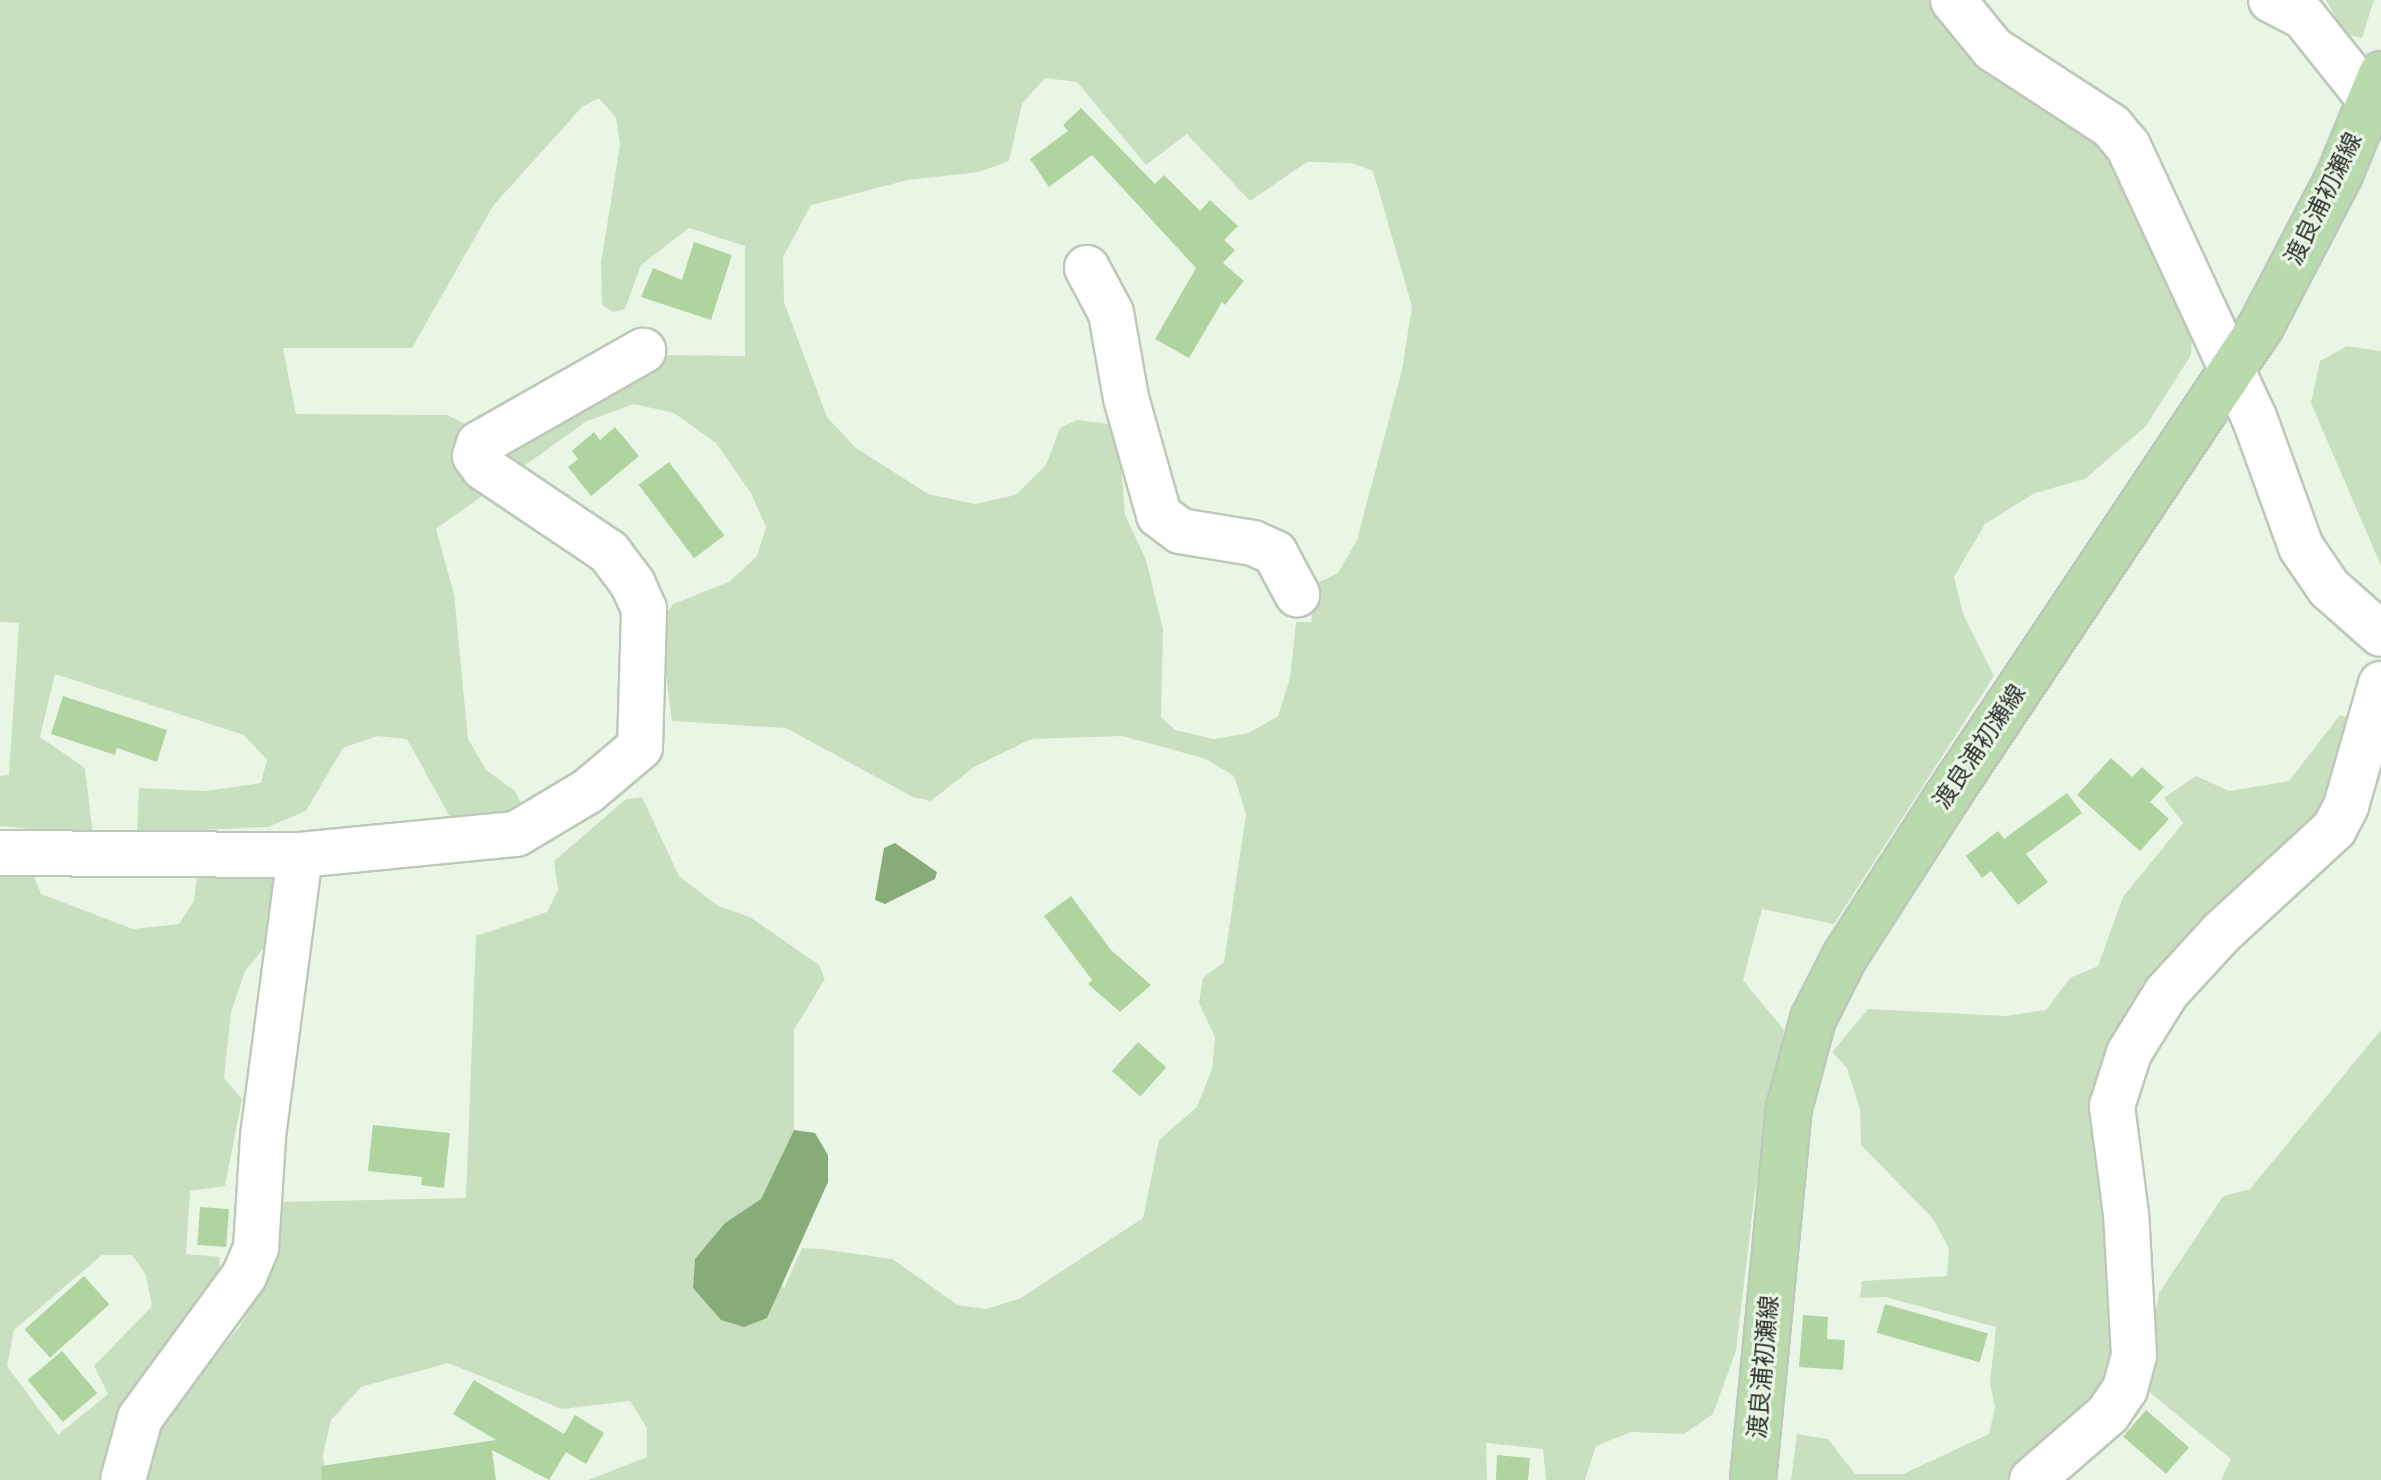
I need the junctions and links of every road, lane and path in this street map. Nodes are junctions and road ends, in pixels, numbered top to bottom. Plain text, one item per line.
1 (1953, 0) edge
2 (2271, 0) edge
3 (2378, 81) edge
4 (1087, 268) dead end
5 (643, 351) dead end
6 (2230, 374) junction
7 (1297, 594) dead end
8 (2381, 634) edge
9 (2381, 684) edge
10 (0, 853) edge
11 (300, 855) junction
12 (123, 1480) edge
13 (1753, 1480) edge
14 (2032, 1480) edge

1 - 6 street
2 - 3 street
3 - 6 main road, 渡良浦初瀬線
4 - 7 street
5 - 11 street
6 - 8 street
6 - 13 main road, 渡良浦初瀬線
9 - 14 street
10 - 11 street
11 - 12 street

